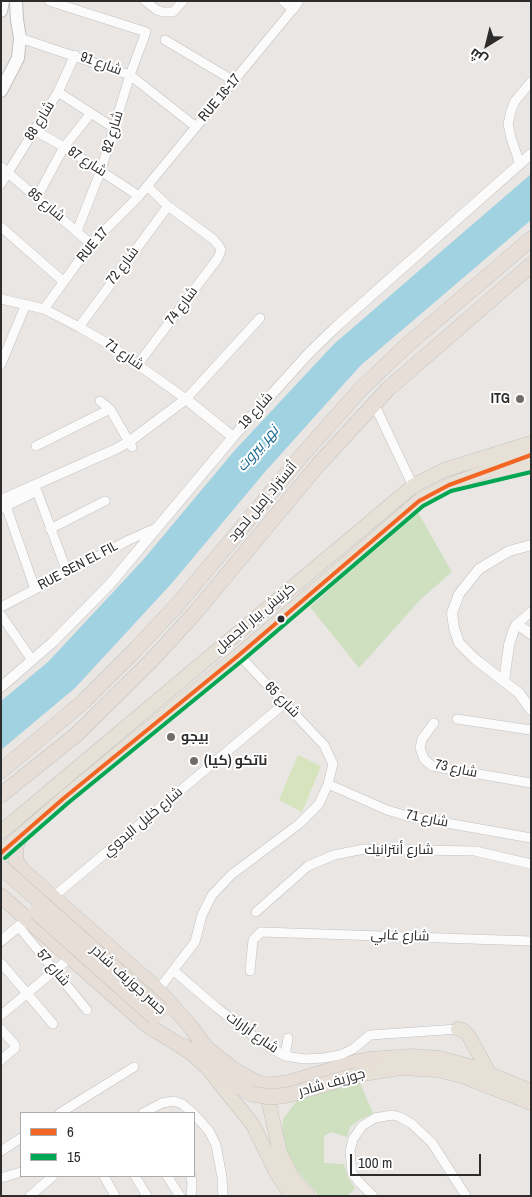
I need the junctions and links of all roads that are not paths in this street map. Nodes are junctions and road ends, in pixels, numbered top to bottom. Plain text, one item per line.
1 (3, 1) edge
2 (16, 1) edge
3 (49, 1) edge
4 (145, 1) edge
5 (183, 1) edge
6 (284, 1) edge
7 (295, 5) edge
8 (1, 12) edge
9 (20, 38) junction
10 (165, 40) dead end
11 (75, 55) junction
12 (130, 75) junction
13 (234, 81) junction
14 (531, 82) edge
15 (1, 91) edge
16 (58, 92) junction
17 (91, 114) junction
18 (196, 127) junction
19 (114, 128) junction
20 (34, 130) junction
21 (64, 147) junction
22 (531, 154) edge
23 (520, 164) junction
24 (5, 170) edge
25 (101, 170) junction
26 (1, 184) edge
27 (147, 186) junction
28 (139, 196) junction
29 (37, 197) junction
30 (168, 206) junction
31 (1, 227) edge
32 (77, 231) junction
33 (531, 239) edge
34 (92, 244) junction
35 (531, 265) edge
36 (64, 282) junction
37 (1, 299) edge
38 (26, 304) junction
39 (44, 309) junction
40 (260, 318) dead end
41 (78, 327) junction
42 (1, 364) edge
43 (138, 364) junction
44 (100, 401) dead end
45 (189, 401) junction
46 (374, 404) junction
47 (110, 409) junction
48 (233, 437) junction
49 (131, 444) junction
50 (36, 446) dead end
51 (529, 450) edge
52 (413, 486) junction
53 (1, 490) edge
54 (37, 491) junction
55 (7, 502) edge
56 (105, 502) dead end
57 (156, 528) junction
58 (50, 529) junction
59 (531, 545) edge
60 (67, 572) junction
61 (35, 589) junction
62 (1, 607) edge
63 (531, 612) edge
64 (1, 614) edge
65 (517, 624) junction
66 (531, 634) edge
67 (239, 655) junction
68 (32, 660) junction
69 (504, 681) junction
70 (1, 687) edge
71 (285, 703) junction
72 (531, 710) edge
73 (457, 719) dead end
74 (434, 723) dead end
75 (531, 730) edge
76 (1, 771) edge
77 (531, 783) edge
78 (328, 784) junction
79 (1, 795) edge
80 (1, 832) edge
81 (19, 838) junction
82 (531, 838) edge
83 (1, 853) edge
84 (531, 864) edge
85 (1, 867) edge
86 (1, 881) edge
87 (1, 896) edge
88 (53, 897) junction
89 (256, 912) dead end
90 (23, 923) junction
91 (1, 941) edge
92 (531, 941) edge
93 (66, 961) dead end
94 (1, 963) edge
95 (55, 970) junction
96 (174, 971) junction
97 (250, 971) dead end
98 (158, 990) junction
99 (27, 994) junction
100 (87, 1010) dead end
101 (158, 1014) junction
102 (1, 1015) edge
103 (53, 1024) dead end
104 (1, 1029) edge
105 (458, 1029) joint
106 (288, 1038) dead end
107 (199, 1050) junction
108 (285, 1056) junction
109 (371, 1059) joint
110 (1, 1060) edge
111 (206, 1066) junction
112 (134, 1067) dead end
113 (490, 1075) junction
114 (357, 1076) joint
115 (257, 1087) junction
116 (531, 1091) edge
117 (531, 1102) edge
118 (157, 1110) edge
119 (62, 1112) edge
120 (193, 1112) edge
121 (195, 1114) edge
122 (20, 1139) edge
123 (1, 1151) edge
124 (20, 1172) edge
125 (52, 1177) edge
126 (105, 1177) edge
127 (136, 1177) edge
128 (168, 1177) edge
129 (191, 1177) edge
130 (1, 1178) edge
131 (30, 1196) edge
132 (115, 1196) edge
133 (147, 1196) edge
134 (180, 1196) edge
135 (191, 1196) edge
136 (223, 1196) edge
137 (292, 1196) edge
138 (308, 1196) edge
139 (373, 1196) edge
140 (466, 1196) edge

1 - 8 main road
2 - 9 main road
3 - 12 street, شارع 82
4 - 5 street
6 - 7 street
7 - 13 street, RUE 16-17
9 - 11 street, شارع 91
9 - 15 main road
10 - 13 street
11 - 12 street, شارع 91
11 - 16 street, شارع 88
12 - 18 street, شارع 91
12 - 19 street, شارع 82
13 - 18 street, RUE 16-17
14 - 23 street
16 - 17 street
16 - 20 street, شارع 88
17 - 19 street
17 - 21 street
18 - 27 street, RUE 16-17
19 - 25 street, شارع 82
20 - 21 street, شارع 87
20 - 24 street, شارع 88
21 - 25 street, شارع 87
21 - 29 street
22 - 23 street, شارع 19
23 - 48 street, شارع 19
24 - 26 street, شارع 88
24 - 29 street, شارع 85
25 - 28 street, شارع 87
25 - 32 street, شارع 82
27 - 28 street, RUE 17
27 - 30 street
28 - 34 street, RUE 17
29 - 32 street, شارع 85
30 - 41 street, شارع 72
30 - 43 street, شارع 74
31 - 36 street
32 - 34 street, شارع 85
33 - 76 highway, أتستراد إميل لحود
34 - 36 street, RUE 17
35 - 46 highway, أتستراد إميل لحود
36 - 39 street, RUE 17
37 - 38 street, شارع 71
38 - 39 street, شارع 71
38 - 42 street
39 - 41 street, شارع 71
40 - 45 street
41 - 43 street, شارع 71
43 - 45 street, شارع 71
44 - 47 street
45 - 48 street, شارع 71
45 - 49 street
46 - 52 street
46 - 79 highway, أتستراد إميل لحود
47 - 49 street
47 - 50 street
48 - 57 street, شارع 19
49 - 54 street
49 - 55 street
51 - 52 highway, كرنيش بيار الجميل
51 - 67 highway, كرنيش بيار الجميل
52 - 80 highway, كرنيش بيار الجميل
53 - 55 street
54 - 55 street
54 - 58 street
55 - 61 street
56 - 58 street
57 - 60 street, RUE SEN EL FIL
57 - 68 street, شارع 19
58 - 60 street
59 - 69 street
60 - 61 street, RUE SEN EL FIL
61 - 62 street, RUE SEN EL FIL
63 - 65 street
64 - 68 street
65 - 66 street
65 - 69 street
67 - 71 street, شارع 65
67 - 81 highway, كرنيش بيار الجميل
68 - 70 street, شارع 19
69 - 72 street
71 - 78 street, شارع 65
71 - 88 street, شارع خليل البدوي
73 - 75 street
74 - 77 street, شارع 73
78 - 82 street, شارع 71
78 - 96 street
81 - 83 highway, كرنيش بيار الجميل
81 - 88 highway
84 - 89 street, شارع أنترانيك
85 - 101 highway, جسر جوزيف شادر, bridge
86 - 101 highway, جسر جوزيف شادر, bridge
87 - 90 highway
88 - 90 street, شارع خليل البدوي
88 - 98 highway
90 - 91 street, شارع خليل البدوي
90 - 95 street, شارع 57
90 - 107 highway
92 - 97 street, شارع غابي
93 - 95 street
94 - 99 street
95 - 99 street
95 - 100 street, شارع 57
96 - 98 street
96 - 108 street, شارع أرارات
98 - 107 highway
99 - 102 street
99 - 103 street
101 - 107 highway, جسر جوزيف شادر
104 - 110 street
105 - 108 street, شارع أرارات
105 - 113 highway
106 - 108 street
107 - 111 highway, جوزيف شادر
107 - 115 highway, جسر جوزيف شادر
109 - 113 highway, جوزيف شادر
109 - 115 highway, جوزيف شادر
111 - 115 highway, جوزيف شادر
111 - 137 highway
112 - 119 street
113 - 116 highway, جوزيف شادر
114 - 115 highway, جوزيف شادر, bridge
114 - 117 highway, جوزيف شادر
115 - 138 highway
118 - 120 street
121 - 136 street
122 - 123 street
124 - 130 street
125 - 131 street
126 - 132 street
127 - 133 street
128 - 134 street
129 - 135 street
139 - 140 street

